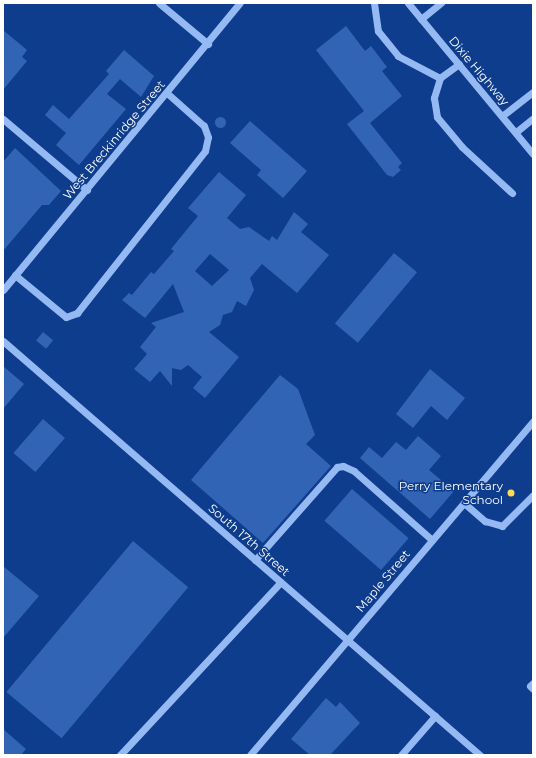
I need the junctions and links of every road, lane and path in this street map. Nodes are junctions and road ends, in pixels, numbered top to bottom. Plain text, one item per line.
1 (159, 3) edge
2 (240, 3) edge
3 (374, 3) edge
4 (408, 3) edge
5 (441, 3) edge
6 (421, 19) junction
7 (208, 44) junction
8 (459, 64) junction
9 (440, 78) junction
10 (533, 92) edge
11 (167, 93) junction
12 (502, 116) junction
13 (533, 118) edge
14 (3, 119) edge
15 (516, 132) junction
16 (533, 154) edge
17 (87, 190) junction
18 (512, 193) dead end
19 (15, 275) junction
20 (3, 290) edge
21 (3, 341) edge
22 (533, 421) edge
23 (533, 495) edge
24 (464, 503) junction
25 (432, 540) junction
26 (255, 560) junction
27 (281, 582) junction
28 (348, 640) junction
29 (533, 683) edge
30 (533, 689) edge
31 (435, 716) junction
32 (120, 755) edge
33 (250, 755) edge
34 (401, 755) edge
35 (480, 755) edge

1 - 7 street
2 - 7 street, West Breckinridge Street
3 - 9 street
4 - 6 street, Dixie Highway
5 - 6 street
6 - 8 street, Dixie Highway
7 - 11 street, West Breckinridge Street
8 - 9 street
8 - 12 street, Dixie Highway
9 - 18 street
10 - 12 street
11 - 17 street, West Breckinridge Street
11 - 19 street
12 - 15 street, Dixie Highway
13 - 15 street
14 - 17 street
15 - 16 street, Dixie Highway
17 - 19 street, West Breckinridge Street
19 - 20 street, West Breckinridge Street
21 - 26 street, South 17th Street
22 - 24 street, Maple Street
23 - 24 street
24 - 25 street, Maple Street
25 - 26 street
25 - 28 street, Maple Street
26 - 27 street, South 17th Street
27 - 28 street, South 17th Street
27 - 32 street
28 - 31 street, South 17th Street
28 - 33 street, Maple Street
29 - 30 street
31 - 34 street
31 - 35 street, South 17th Street

